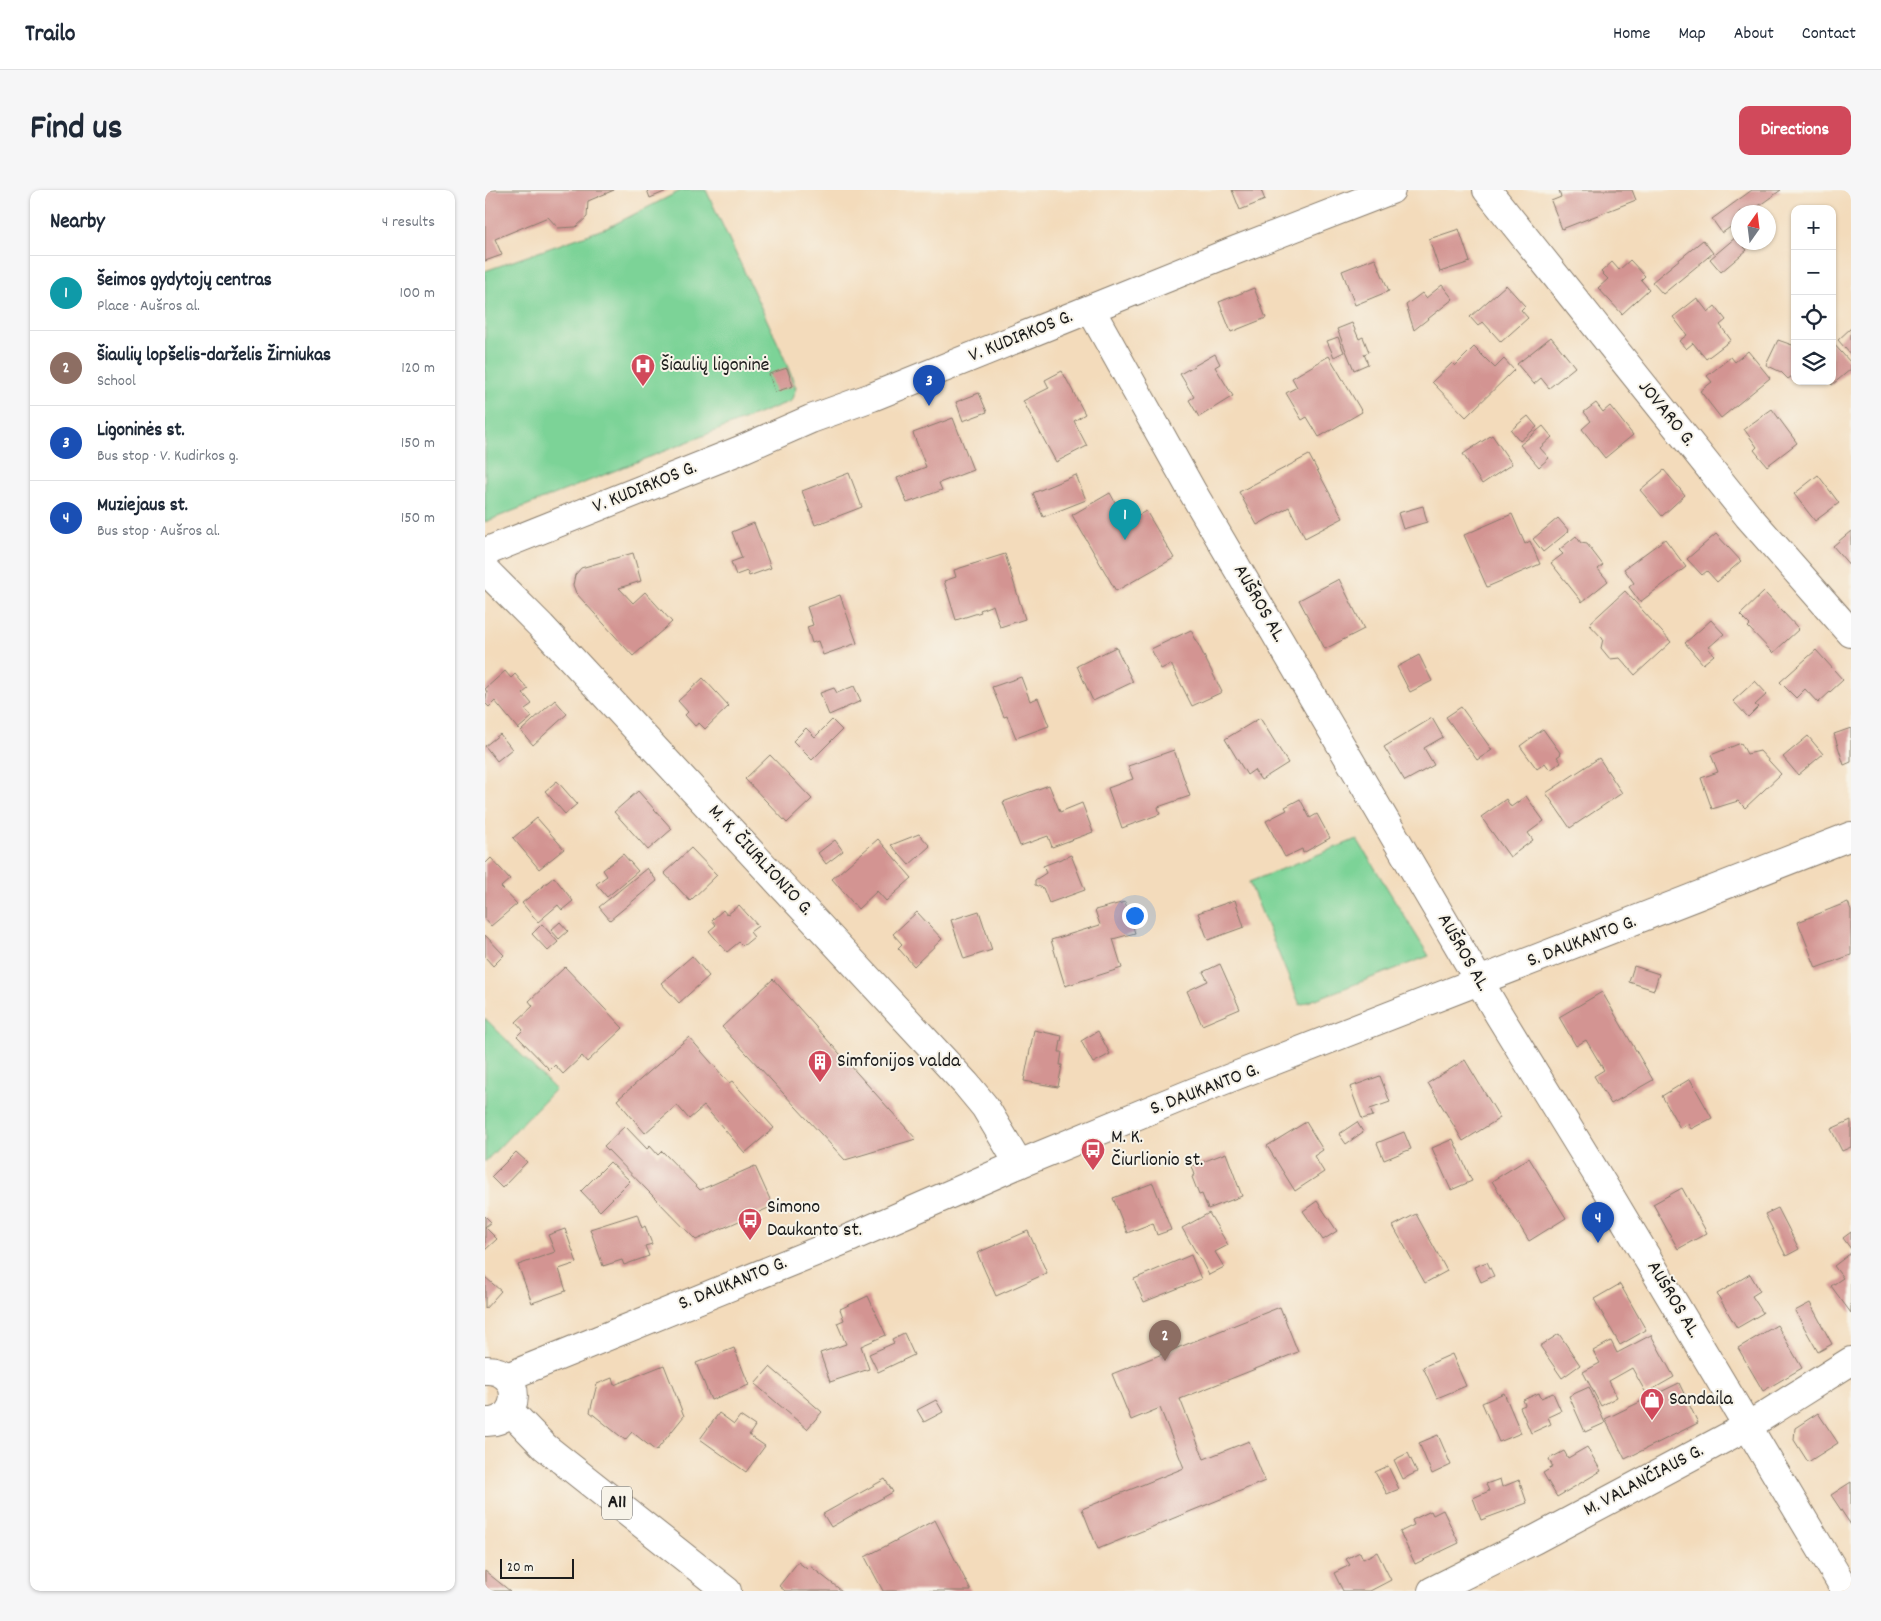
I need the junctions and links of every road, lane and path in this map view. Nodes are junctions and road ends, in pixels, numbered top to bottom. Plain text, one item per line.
1 (1391, 190) edge
2 (1487, 190) edge
3 (1091, 310) junction
4 (485, 552) edge
5 (485, 570) edge
6 (1851, 633) edge
7 (1851, 836) edge
8 (1481, 981) junction
9 (1019, 1164) junction
10 (1851, 1361) edge
11 (496, 1373) edge
12 (510, 1411) junction
13 (485, 1422) edge
14 (1748, 1426) junction
15 (727, 1591) edge
16 (1432, 1591) edge
17 (1845, 1591) edge

1 - 3 main road, V. KUDIRKOS G.
2 - 6 main road, JOVARO G.
3 - 4 main road, V. KUDIRKOS G.
3 - 8 main road, AUŠROS AL.
5 - 9 main road, M. K. ČIURLIONIO G.
7 - 8 main road, S. DAUKANTO G.
8 - 9 main road, S. DAUKANTO G.
8 - 14 main road, AUŠROS AL.
9 - 11 main road, S. DAUKANTO G.
10 - 14 main road, M. VALANČIAUS G.
11 - 12 main road
12 - 13 main road
12 - 15 main road, A11
14 - 16 main road, M. VALANČIAUS G.
14 - 17 main road, AUŠROS AL.

